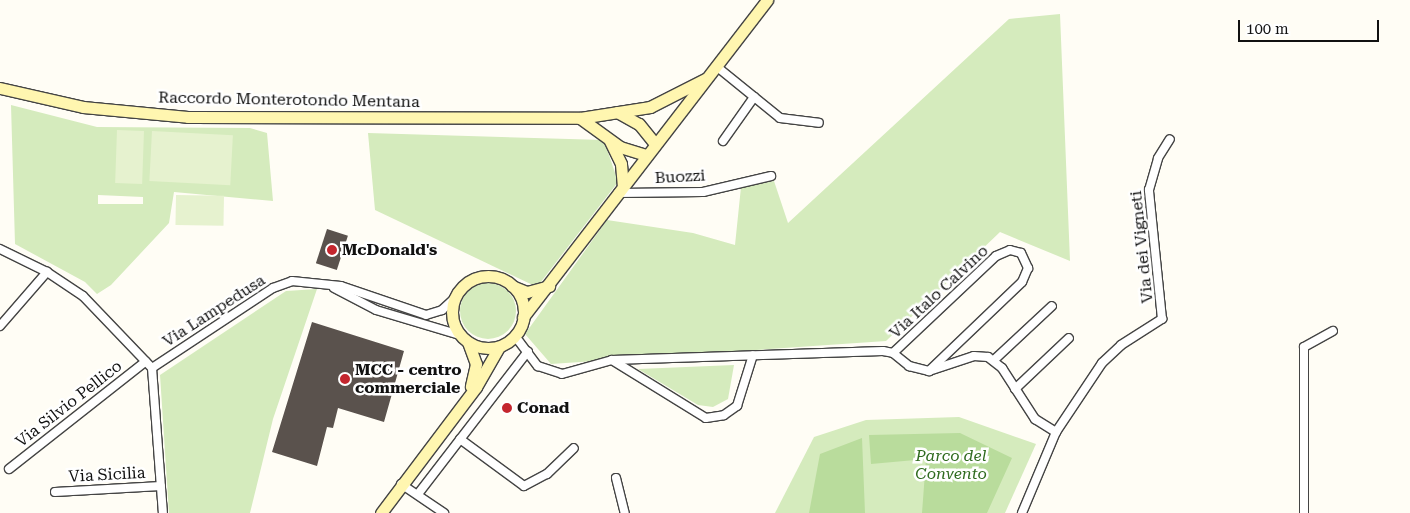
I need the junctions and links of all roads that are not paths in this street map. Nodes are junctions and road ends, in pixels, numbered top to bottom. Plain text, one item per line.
1 (767, 0) edge
2 (716, 66) junction
3 (706, 79) junction
4 (0, 88) edge
5 (754, 97) junction
6 (617, 112) junction
7 (580, 118) junction
8 (819, 123) dead end
9 (609, 140) junction
10 (1170, 140) dead end
11 (723, 141) dead end
12 (655, 144) junction
13 (647, 154) junction
14 (771, 176) dead end
15 (621, 190) junction
16 (0, 249) edge
17 (47, 272) junction
18 (323, 283) junction
19 (510, 284) junction
20 (550, 285) junction
21 (454, 299) junction
22 (1052, 306) dead end
23 (523, 317) junction
24 (0, 326) edge
25 (1333, 330) dead end
26 (515, 336) junction
27 (1069, 338) dead end
28 (464, 339) junction
29 (499, 347) junction
30 (528, 351) junction
31 (893, 353) junction
32 (753, 355) junction
33 (612, 360) junction
34 (994, 360) junction
35 (146, 361) junction
36 (152, 368) junction
37 (928, 371) junction
38 (1015, 389) junction
39 (456, 413) junction
40 (1056, 432) junction
41 (460, 439) junction
42 (574, 448) dead end
43 (9, 468) dead end
44 (616, 478) dead end
45 (401, 484) junction
46 (161, 486) junction
47 (55, 492) dead end
48 (418, 494) junction
49 (163, 513) edge
50 (381, 513) edge
51 (444, 513) edge
52 (625, 513) edge
53 (1022, 513) edge
54 (1304, 513) edge

1 - 2 main road
2 - 3 main road
2 - 5 street
3 - 6 main road, Raccordo Monterotondo Mentana
3 - 12 main road
4 - 7 main road, Raccordo Monterotondo Mentana
5 - 8 street
5 - 11 street
6 - 7 main road, Raccordo Monterotondo Mentana
6 - 12 main road
7 - 9 main road
9 - 13 main road
9 - 15 main road
10 - 40 street, Via dei Vigneti
12 - 13 main road
13 - 15 main road
14 - 15 street, Buozzi
15 - 20 main road
16 - 17 street
17 - 24 street
17 - 35 street
18 - 21 street, Via Lampedusa
18 - 28 street, Via Lampedusa
18 - 36 street, Via Lampedusa
19 - 20 main road
19 - 21 main road
19 - 23 main road
20 - 23 main road
21 - 28 main road
22 - 34 street
23 - 26 main road
25 - 54 street
26 - 29 main road
26 - 30 street
27 - 38 street
28 - 29 main road
28 - 39 main road
29 - 39 main road
30 - 33 street
30 - 41 street
31 - 32 street
31 - 37 street
31 - 37 street, Via Italo Calvino
32 - 33 street
32 - 33 street
34 - 37 street
34 - 38 street
35 - 36 street
35 - 43 street, Via Silvio Pellico
36 - 46 street
38 - 40 street
39 - 45 main road
40 - 53 street
41 - 42 street
41 - 48 street
44 - 52 street
45 - 48 street
45 - 50 main road
46 - 47 street, Via Sicilia
46 - 49 street
48 - 51 street

